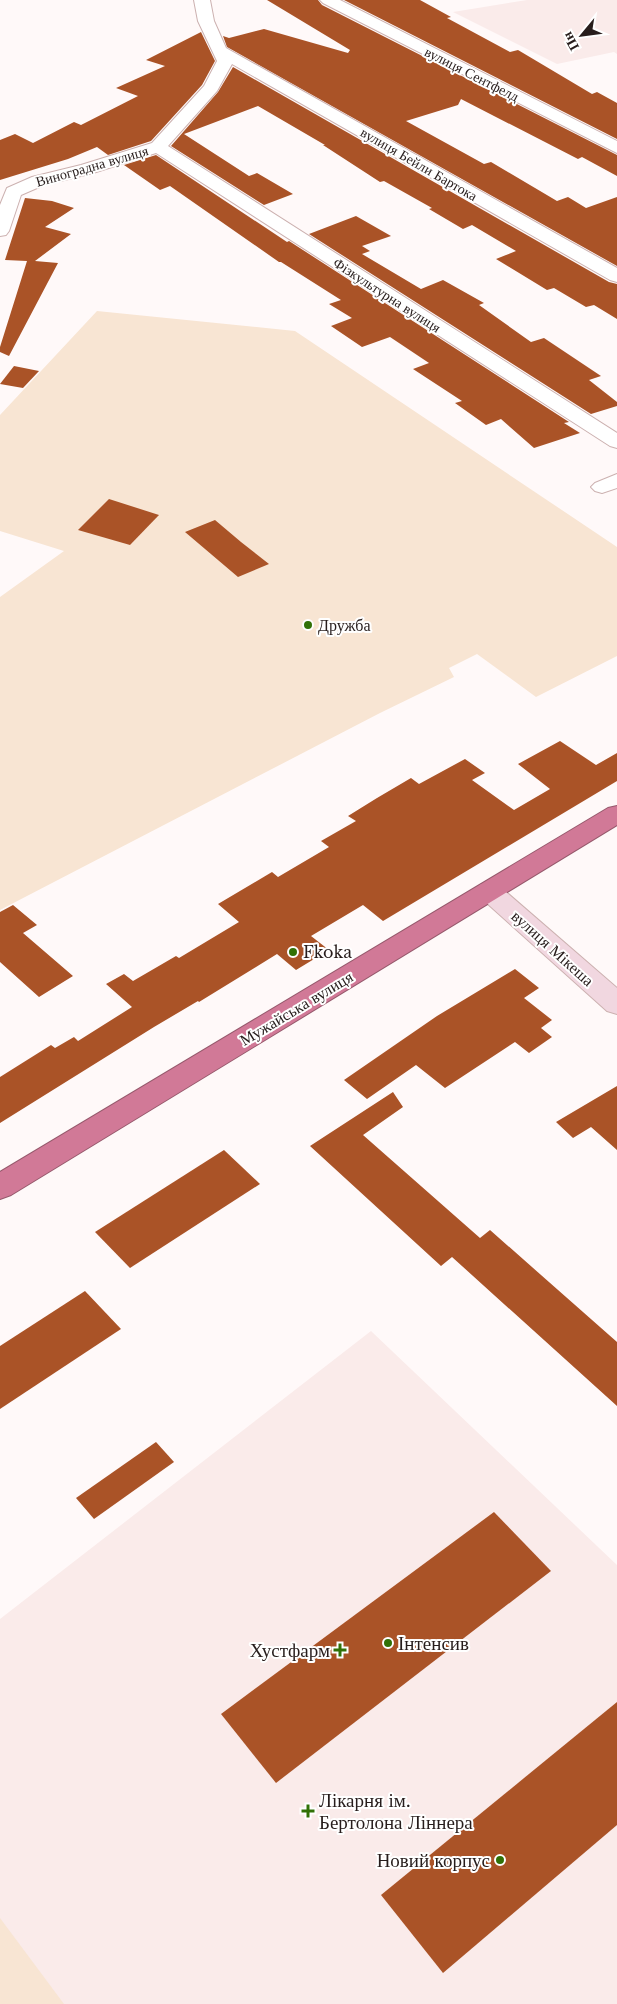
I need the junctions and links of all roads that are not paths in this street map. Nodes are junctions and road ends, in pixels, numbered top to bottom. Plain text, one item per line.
1 (202, 0) edge
2 (328, 0) edge
3 (220, 51) junction
4 (158, 147) junction
5 (617, 148) edge
6 (0, 231) edge
7 (617, 276) edge
8 (617, 442) edge
9 (617, 814) edge
10 (490, 891) junction
11 (617, 1004) edge
12 (0, 1187) edge

1 - 3 street, Виноградна вулиця
2 - 5 street, вулиця Сентфелд
3 - 4 street, Виноградна вулиця
3 - 7 street, вулиця Бейли Бартока
4 - 6 street, Виноградна вулиця
4 - 8 street, Фізкультурна вулиця
9 - 10 highway, Мужайська вулиця
10 - 11 main road, вулиця Мікеша
10 - 12 highway, Мужайська вулиця

